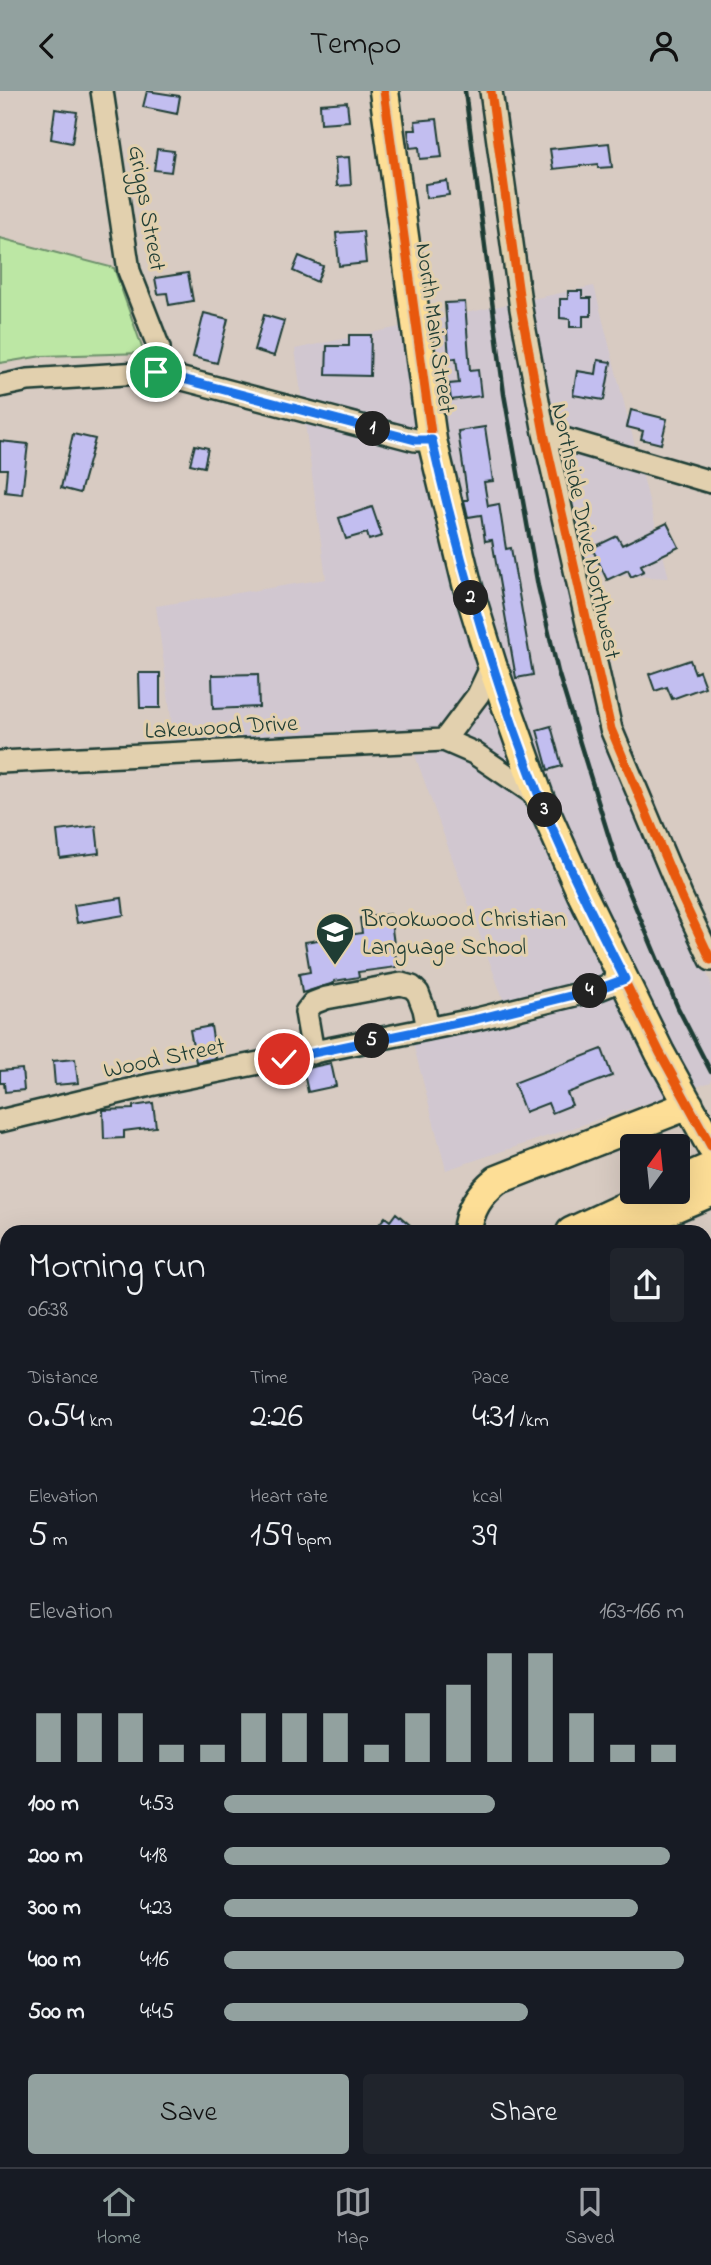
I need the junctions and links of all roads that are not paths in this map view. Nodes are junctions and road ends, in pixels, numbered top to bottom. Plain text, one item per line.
1 (102, 91) edge
2 (384, 91) edge
3 (491, 91) edge
4 (156, 372) junction
5 (0, 386) edge
6 (544, 433) junction
7 (432, 440) junction
8 (711, 482) edge
9 (492, 665) junction
10 (444, 740) junction
11 (0, 762) edge
12 (539, 797) junction
13 (711, 960) edge
14 (625, 979) junction
15 (428, 1029) junction
16 (313, 1053) junction
17 (689, 1105) junction
18 (0, 1121) edge
19 (711, 1146) edge
20 (697, 1183) edge
21 (631, 1204) edge
22 (469, 1225) edge
23 (586, 1225) edge
24 (629, 1225) edge

1 - 4 street, Griggs Street
2 - 7 main road, North Main Street
3 - 6 street, Northside Drive Northwest
4 - 5 street
4 - 7 street
6 - 8 street
6 - 13 street, Northside Drive Northwest
7 - 9 main road, North Main Street
9 - 10 street
9 - 12 main road, North Main Street
10 - 11 street, Lakewood Drive
10 - 12 street, Lakewood Drive
12 - 14 main road, North Main Street
14 - 15 street, Wood Street
14 - 17 main road, North Main Street
15 - 16 street, Wood Street
15 - 16 street
16 - 18 street, Wood Street
17 - 19 main road, North Main Street
17 - 22 main road
20 - 24 main road
21 - 23 main road

